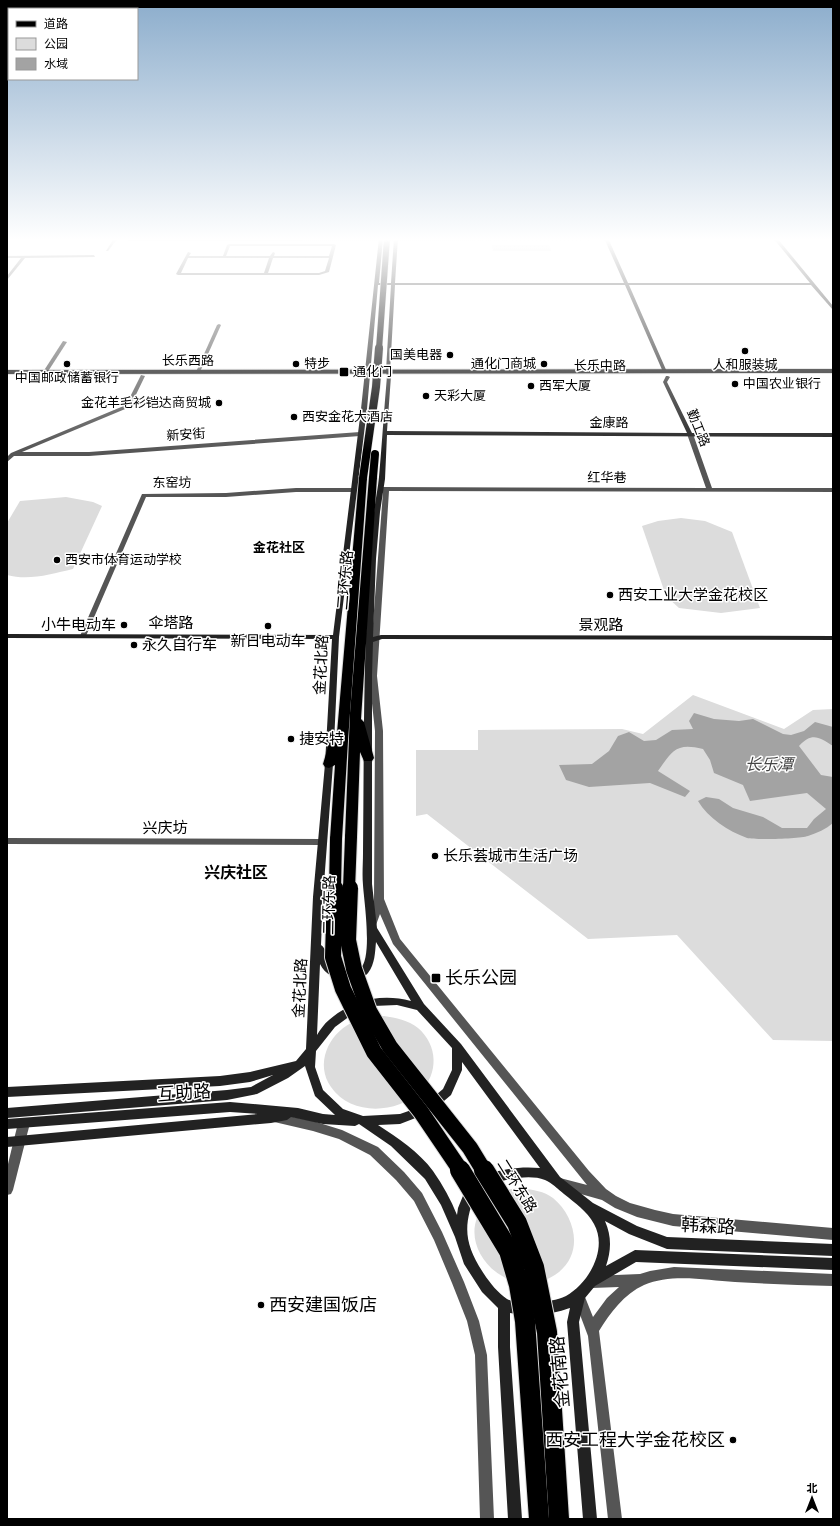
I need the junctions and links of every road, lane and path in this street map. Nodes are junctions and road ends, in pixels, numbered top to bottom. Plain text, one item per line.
1 (374, 309) edge
2 (380, 309) edge
3 (389, 309) edge
4 (393, 309) edge
5 (638, 309) edge
6 (219, 325) dead end
7 (65, 342) dead end
8 (833, 371) edge
9 (7, 372) edge
10 (45, 372) junction
11 (198, 372) junction
12 (368, 374) junction
13 (389, 374) junction
14 (666, 374) junction
15 (7, 376) edge
16 (143, 376) junction
17 (833, 377) edge
18 (384, 433) junction
19 (360, 434) junction
20 (690, 434) junction
21 (833, 434) edge
22 (13, 454) junction
23 (7, 460) edge
24 (368, 477) junction
25 (381, 489) junction
26 (709, 489) junction
27 (353, 490) junction
28 (833, 490) edge
29 (372, 502) junction
30 (7, 636) edge
31 (83, 636) junction
32 (336, 637) junction
33 (833, 638) edge
34 (372, 640) junction
35 (350, 713) junction
36 (368, 758) junction
37 (329, 764) junction
38 (337, 840) junction
39 (7, 841) edge
40 (379, 899) junction
41 (372, 928) junction
42 (317, 940) junction
43 (420, 1007) junction
44 (457, 1047) junction
45 (312, 1048) junction
46 (301, 1063) junction
47 (7, 1092) edge
48 (7, 1113) edge
49 (298, 1113) junction
50 (271, 1118) junction
51 (363, 1121) junction
52 (24, 1123) junction
53 (7, 1124) edge
54 (20, 1141) junction
55 (7, 1142) edge
56 (557, 1182) junction
57 (7, 1190) edge
58 (604, 1195) junction
59 (589, 1206) junction
60 (833, 1234) edge
61 (461, 1237) junction
62 (833, 1250) edge
63 (833, 1264) edge
64 (640, 1280) junction
65 (833, 1280) edge
66 (590, 1282) junction
67 (579, 1295) junction
68 (504, 1305) junction
69 (592, 1331) junction
70 (487, 1519) edge
71 (515, 1519) edge
72 (539, 1519) edge
73 (559, 1519) edge
74 (590, 1519) edge
75 (615, 1519) edge

1 - 12 main road, 金花北路
2 - 24 highway, 二环东路, bridge
3 - 24 highway, 二环东路, bridge
4 - 13 main road
5 - 14 main road, 勤工路
6 - 11 street
7 - 10 street
8 - 14 main road, 长乐中路
9 - 10 main road, 长乐西路
10 - 11 main road, 长乐西路
11 - 12 main road, 长乐西路
12 - 13 main road, 长乐中路
12 - 16 main road, 长乐西路
12 - 19 main road, 金花北路
13 - 14 main road, 长乐中路
13 - 18 main road
14 - 17 main road, 长乐中路
14 - 20 main road, 勤工路
15 - 16 main road, 长乐西路
16 - 22 street
18 - 20 main road, 金康路
18 - 25 main road
19 - 22 street, 新安街
19 - 27 main road, 金花北路
20 - 21 main road, 金康路
20 - 26 street, 勤工路
22 - 23 street
24 - 27 highway
24 - 29 highway, 二环东路
24 - 35 highway, 二环东路
25 - 26 street, 红华巷
25 - 29 highway
25 - 34 main road
26 - 28 street, 红华巷
27 - 31 street, 东窑坊
27 - 32 main road, 金花北路
29 - 35 highway, 二环东路
30 - 31 main road, 伞塔路
31 - 32 main road, 伞塔路
32 - 37 main road, 金花北路
33 - 34 main road, 景观路
34 - 36 main road
34 - 40 street
35 - 36 highway
35 - 37 highway
35 - 38 highway, 二环东路
35 - 38 highway, 二环东路
36 - 41 main road
37 - 38 main road, 金花北路
38 - 39 street, 兴庆坊
38 - 42 main road, 金花北路
38 - 72 highway, 二环东路, bridge
38 - 73 highway, 二环东路, bridge
40 - 41 street
40 - 58 street
41 - 42 main road
41 - 43 main road
42 - 45 main road, 金花北路
43 - 44 main road
43 - 45 main road
44 - 51 main road
44 - 56 main road
45 - 46 main road, 互助路
45 - 51 main road
46 - 47 main road
46 - 48 main road, 互助路
49 - 50 main road
49 - 51 main road, 互助路
49 - 52 main road, 互助路
50 - 54 main road
50 - 70 street
51 - 61 main road
52 - 53 main road, 互助路
52 - 54 street
54 - 55 main road
54 - 57 street
56 - 58 street
56 - 59 main road
56 - 61 main road
58 - 60 street
59 - 62 main road, 韩森路
59 - 66 main road
61 - 68 main road
63 - 66 main road, 韩森路
64 - 65 street
64 - 66 street
64 - 69 street
66 - 67 main road
67 - 68 main road
67 - 69 street
67 - 74 main road, 金花南路
68 - 71 main road
69 - 75 street

